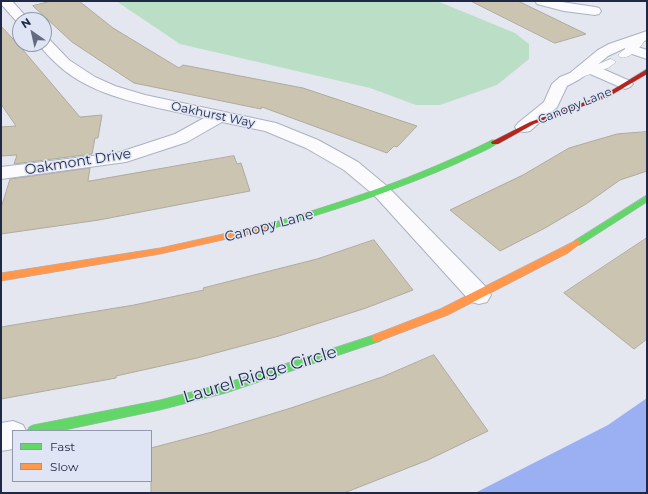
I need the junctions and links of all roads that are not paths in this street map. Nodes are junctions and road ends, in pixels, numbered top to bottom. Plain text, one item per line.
1 (5, 1) edge
2 (541, 1) edge
3 (595, 11) dead end
4 (15, 12) edge
5 (644, 36) edge
6 (52, 51) edge
7 (627, 52) joint
8 (647, 55) edge
9 (611, 62) dead end
10 (593, 70) junction
11 (647, 71) edge
12 (575, 76) junction
13 (625, 84) junction
14 (219, 116) junction
15 (524, 127) junction
16 (1, 173) edge
17 (381, 191) junction
18 (647, 198) edge
19 (1, 277) edge
20 (479, 295) junction
21 (38, 430) edge
22 (12, 435) edge
23 (1, 437) edge

1 - 4 street
2 - 3 street
5 - 7 lane, Canopy Lane
5 - 12 street, Canopy Lane
6 - 14 street, Oakhurst Way
7 - 8 street, Canopy Lane
9 - 10 lane, Canopy Lane
10 - 12 lane, Canopy Lane
10 - 13 street, Canopy Lane
11 - 13 street, Canopy Lane
12 - 15 street, Canopy Lane
13 - 15 street, Canopy Lane
14 - 16 street, Oakmont Drive
14 - 17 street, Oakhurst Way
15 - 17 street, Canopy Lane
17 - 19 street, Canopy Lane
17 - 20 street
18 - 20 street, Laurel Ridge Circle
20 - 21 street, Laurel Ridge Circle
22 - 23 street

